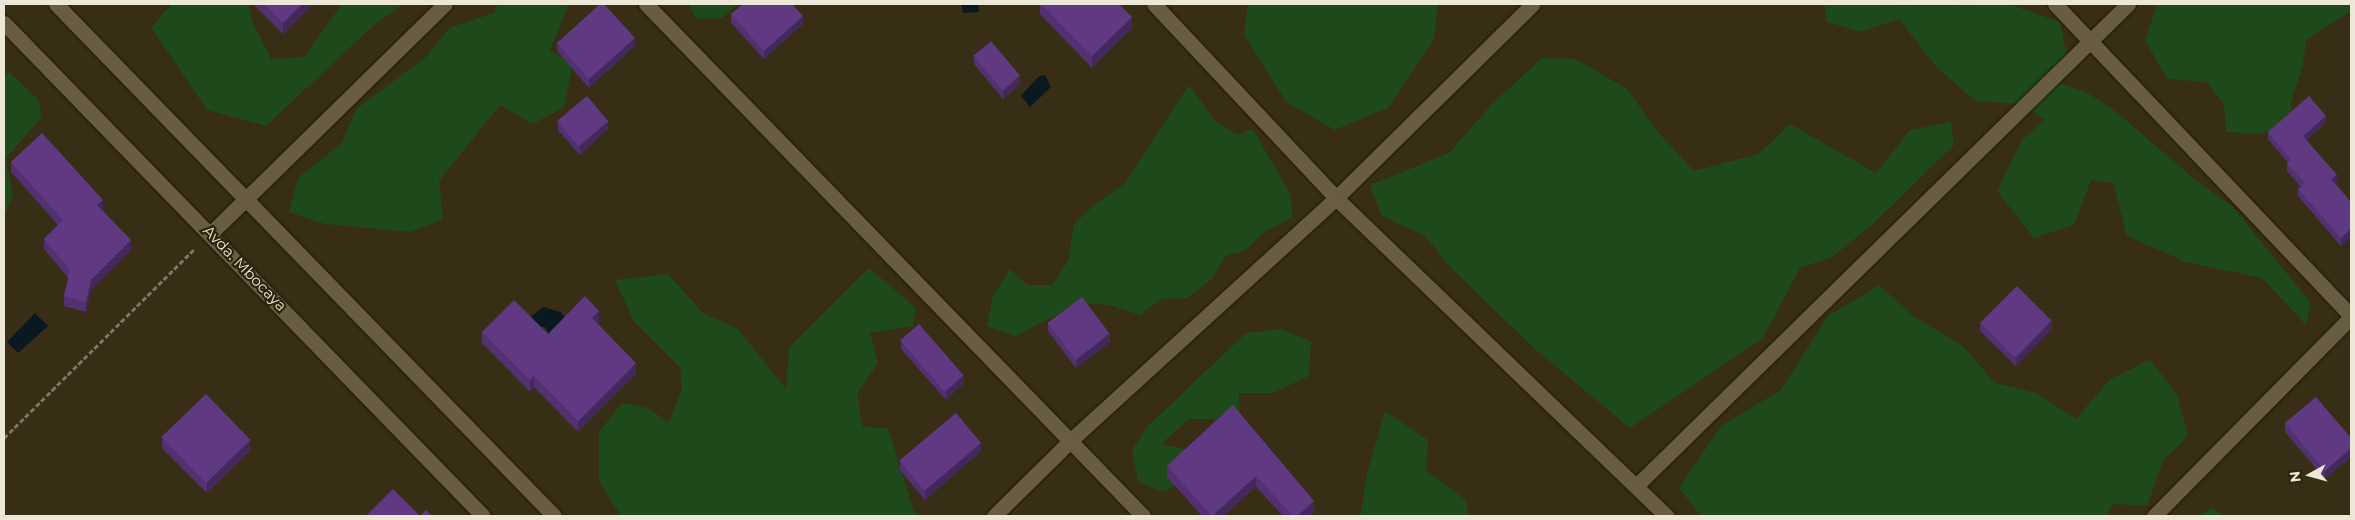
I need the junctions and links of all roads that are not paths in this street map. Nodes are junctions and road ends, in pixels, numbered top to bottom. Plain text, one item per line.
1 (56, 4) edge
2 (445, 4) edge
3 (646, 4) edge
4 (1154, 4) edge
5 (1533, 4) edge
6 (2055, 4) edge
7 (2128, 4) edge
8 (4, 22) edge
9 (2090, 41) junction
10 (245, 198) junction
11 (1336, 198) junction
12 (211, 233) junction
13 (2351, 316) edge
14 (1070, 441) junction
15 (1636, 486) junction
16 (483, 516) edge
17 (554, 516) edge
18 (994, 516) edge
19 (1142, 516) edge
20 (1667, 516) edge
21 (2154, 516) edge

1 - 10 street
2 - 10 street
3 - 14 street
4 - 11 street
5 - 11 street
6 - 9 street
7 - 9 street
8 - 12 street, Avda. Mbocaya
9 - 13 street
9 - 15 street
10 - 12 street
10 - 17 street
11 - 14 street
11 - 15 street
12 - 16 street, Avda. Mbocaya
13 - 21 street
14 - 18 street
14 - 19 street
15 - 20 street

